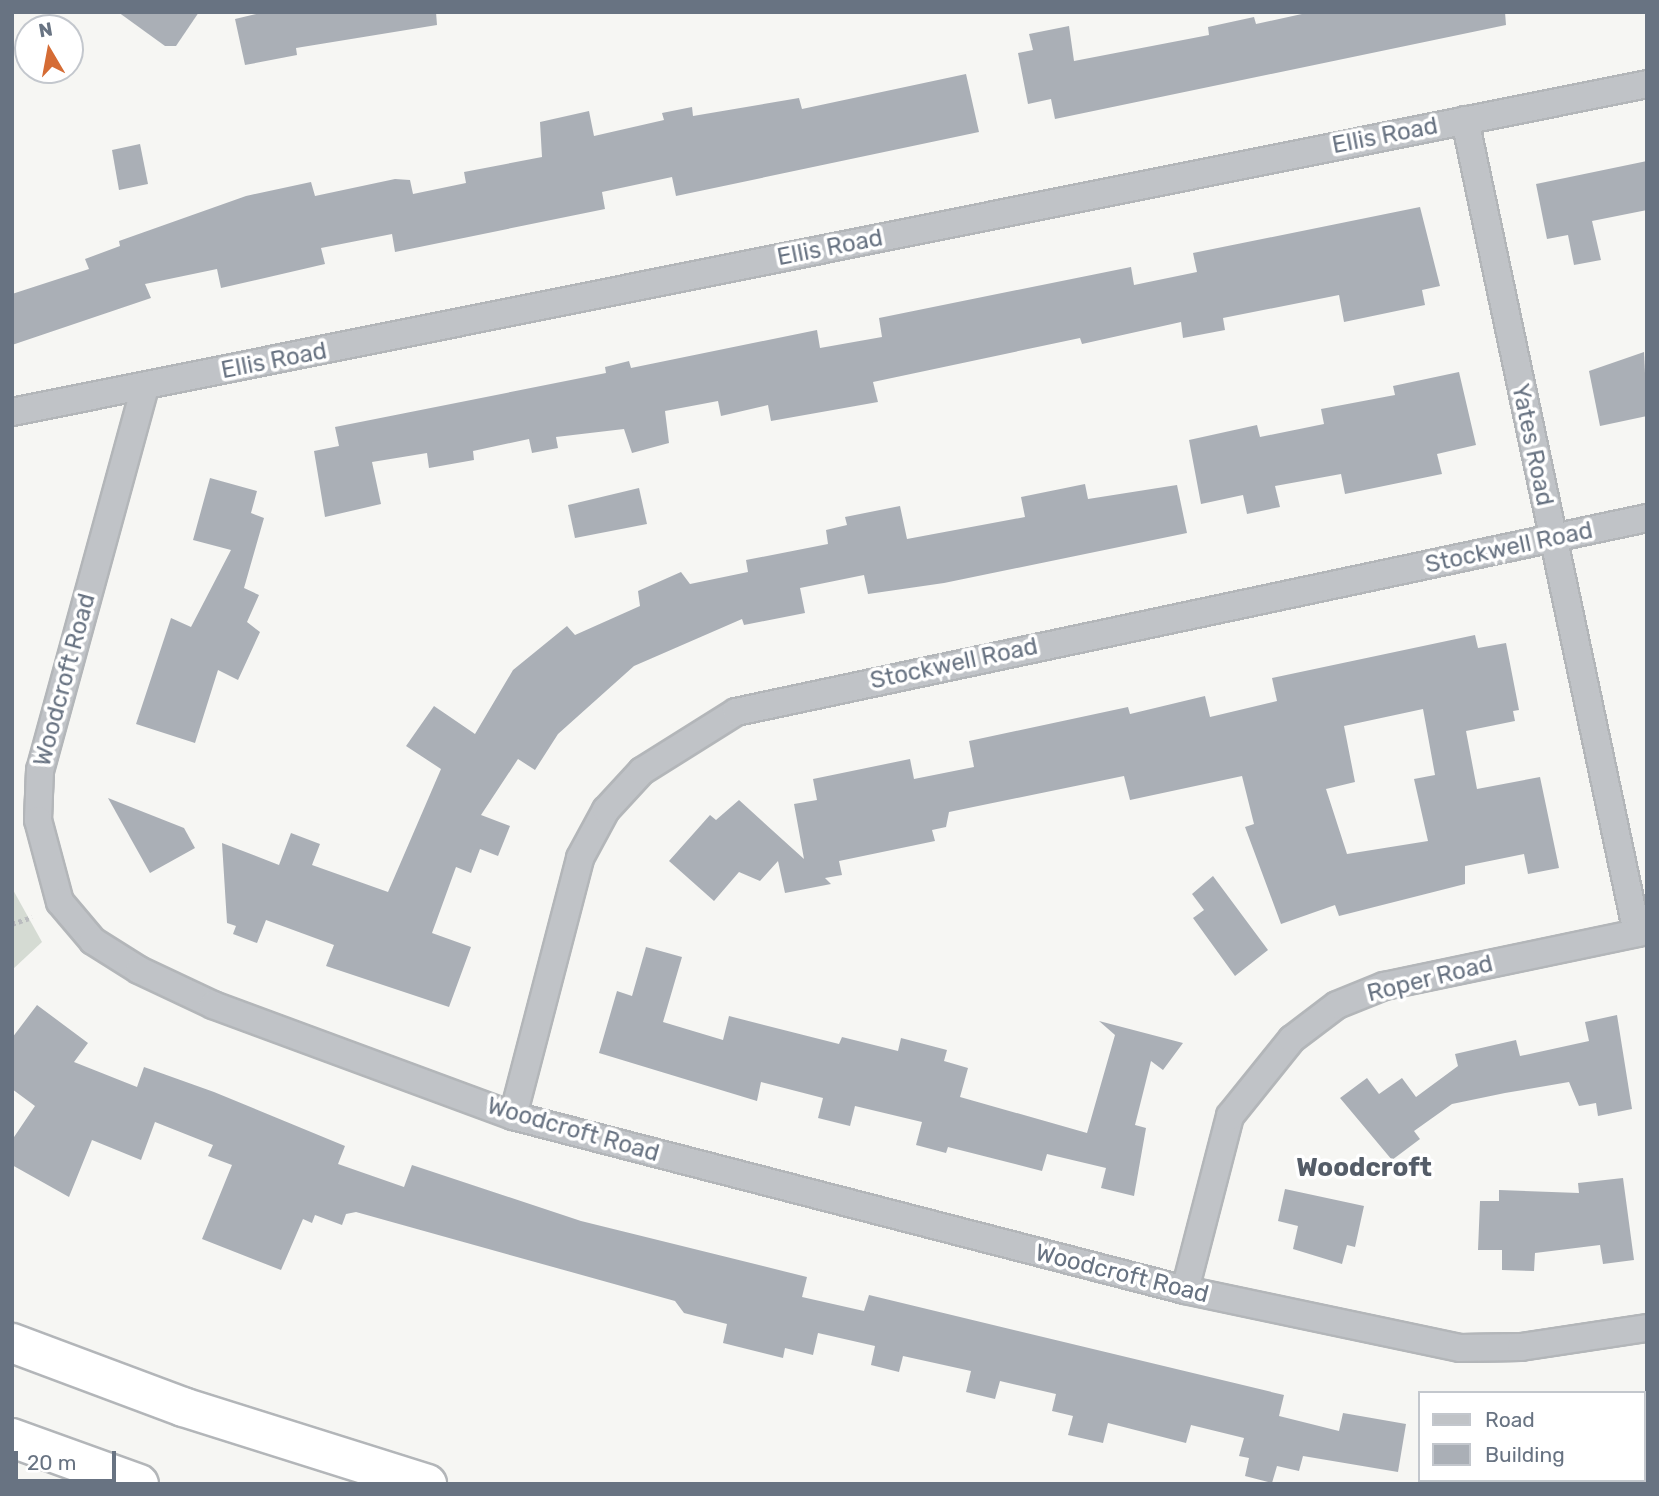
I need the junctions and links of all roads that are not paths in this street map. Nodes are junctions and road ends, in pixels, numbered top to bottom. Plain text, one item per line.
1 (1647, 84) edge
2 (1465, 120) junction
3 (145, 387) junction
4 (12, 412) edge
5 (1647, 518) edge
6 (1551, 538) junction
7 (1642, 932) edge
8 (513, 1116) junction
9 (1185, 1290) junction
10 (1647, 1328) edge
11 (12, 1343) edge
12 (12, 1438) edge
13 (139, 1484) edge
14 (427, 1484) edge

1 - 2 street, Ellis Road
2 - 3 street, Ellis Road
2 - 6 street, Yates Road
3 - 4 street, Ellis Road
3 - 8 street, Woodcroft Road
5 - 6 street, Stockwell Road
6 - 7 street, Yates Road
6 - 8 street, Stockwell Road
7 - 9 street, Roper Road
8 - 9 street, Woodcroft Road
9 - 10 street, Woodcroft Road
11 - 14 highway
12 - 13 highway

